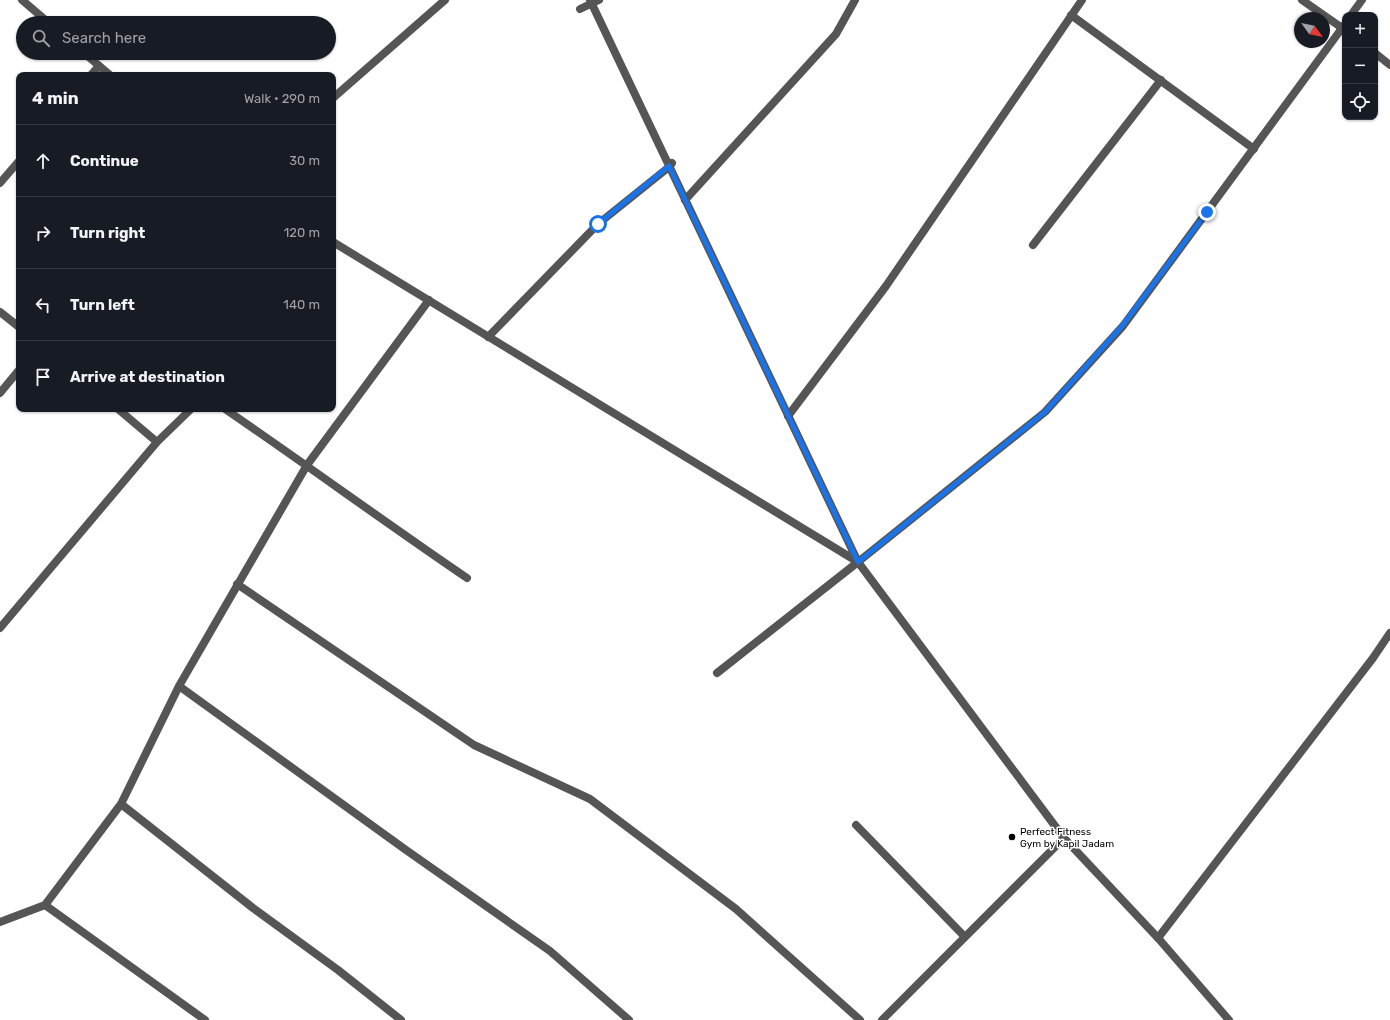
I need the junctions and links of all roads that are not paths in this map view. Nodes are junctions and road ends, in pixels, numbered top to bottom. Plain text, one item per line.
1 (22, 0) edge
2 (445, 0) edge
3 (856, 0) edge
4 (1082, 0) edge
5 (1302, 0) edge
6 (1362, 0) edge
7 (594, 1) edge
8 (580, 9) dead end
9 (1353, 12) edge
10 (41, 16) edge
11 (1072, 16) junction
12 (1342, 26) edge
13 (1342, 30) edge
14 (1378, 55) edge
15 (92, 60) edge
16 (1390, 65) edge
17 (99, 66) junction
18 (94, 72) edge
19 (106, 72) edge
20 (1161, 80) junction
21 (336, 95) edge
22 (1254, 149) junction
23 (16, 165) edge
24 (670, 165) junction
25 (0, 184) edge
26 (685, 200) junction
27 (336, 244) edge
28 (1033, 245) dead end
29 (429, 300) junction
30 (0, 312) edge
31 (16, 325) edge
32 (488, 337) junction
33 (16, 374) edge
34 (0, 393) edge
35 (122, 412) edge
36 (188, 412) edge
37 (229, 412) edge
38 (788, 416) junction
39 (157, 442) junction
40 (307, 465) junction
41 (858, 562) junction
42 (467, 578) dead end
43 (237, 584) junction
44 (0, 628) edge
45 (1390, 633) edge
46 (717, 673) dead end
47 (179, 686) junction
48 (121, 804) junction
49 (856, 825) dead end
50 (1064, 838) junction
51 (44, 905) junction
52 (0, 922) edge
53 (965, 937) junction
54 (1158, 938) junction
55 (205, 1020) edge
56 (401, 1020) edge
57 (630, 1020) edge
58 (860, 1020) edge
59 (882, 1020) edge
60 (1229, 1020) edge

1 - 10 street
2 - 21 street
3 - 26 street
4 - 11 street
5 - 12 street
6 - 9 street
7 - 8 street
7 - 24 street
11 - 20 street
11 - 38 street
13 - 22 street
14 - 16 street
15 - 17 street
17 - 18 street
17 - 19 street
20 - 22 street
20 - 28 street
22 - 41 street
23 - 25 street
24 - 26 street
24 - 32 street
26 - 38 street
27 - 29 street
29 - 32 street
29 - 40 street
30 - 31 street
32 - 41 street
33 - 34 street
35 - 39 street
36 - 39 street
37 - 40 street
38 - 41 street
39 - 44 street
40 - 42 street
40 - 43 street
41 - 46 street
41 - 50 street
43 - 47 street
43 - 58 street
45 - 54 street
47 - 48 street
47 - 57 street
48 - 51 street
48 - 56 street
49 - 53 street
50 - 53 street
50 - 54 street
51 - 52 street
51 - 55 street
53 - 59 street
54 - 60 street

